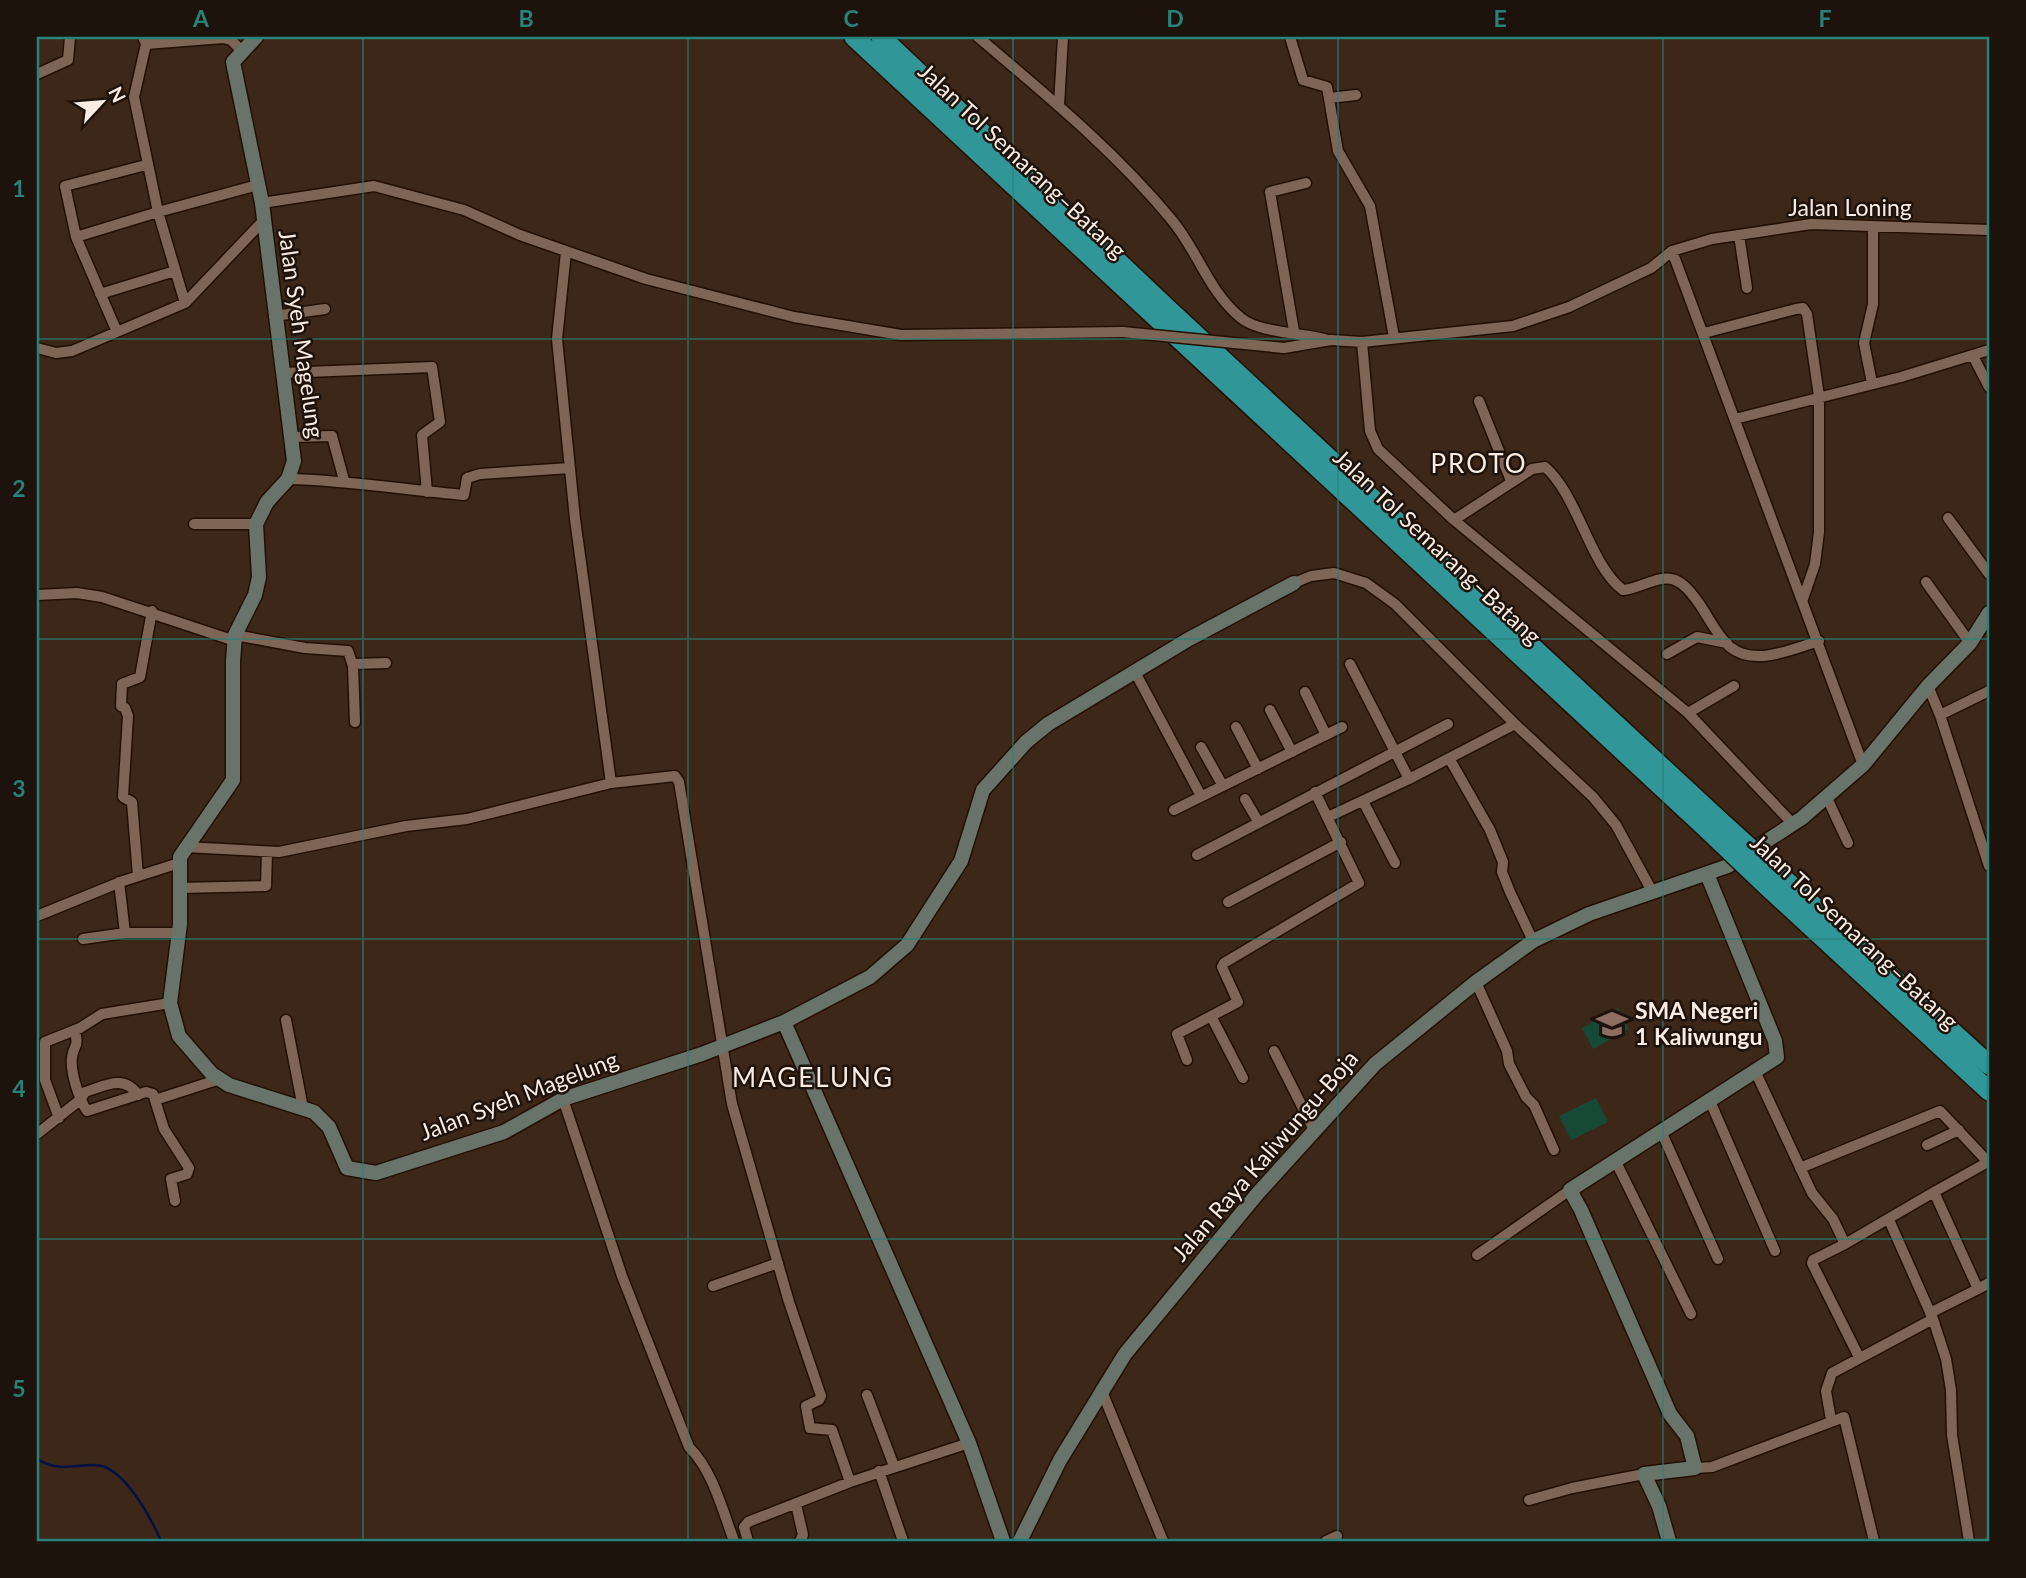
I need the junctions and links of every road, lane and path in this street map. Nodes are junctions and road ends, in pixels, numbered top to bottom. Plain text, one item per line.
1 (70, 37) edge
2 (256, 37) edge
3 (855, 37) edge
4 (881, 37) edge
5 (978, 37) edge
6 (1063, 37) edge
7 (1290, 37) edge
8 (145, 41) edge
9 (242, 51) junction
10 (37, 74) edge
11 (1356, 95) dead end
12 (1329, 98) junction
13 (1059, 104) junction
14 (146, 165) junction
15 (1306, 183) dead end
16 (258, 185) junction
17 (353, 189) junction
18 (356, 202) dead end
19 (262, 203) junction
20 (158, 212) junction
21 (263, 221) junction
22 (1873, 227) junction
23 (1989, 230) edge
24 (1739, 234) junction
25 (76, 237) junction
26 (1672, 251) junction
27 (566, 252) junction
28 (175, 271) junction
29 (1747, 288) dead end
30 (100, 294) junction
31 (184, 303) junction
32 (325, 309) dead end
33 (274, 316) junction
34 (1294, 331) junction
35 (117, 332) junction
36 (1704, 333) junction
37 (1394, 337) junction
38 (1331, 340) junction
39 (1362, 342) junction
40 (37, 348) edge
41 (1989, 350) edge
42 (1973, 356) junction
43 (283, 373) junction
44 (1872, 383) junction
45 (1989, 387) edge
46 (1819, 396) junction
47 (1479, 401) dead end
48 (1735, 419) junction
49 (293, 437) junction
50 (570, 468) junction
51 (288, 479) junction
52 (344, 480) junction
53 (1510, 481) junction
54 (427, 492) junction
55 (1948, 518) dead end
56 (1454, 520) junction
57 (194, 524) dead end
58 (256, 524) junction
59 (1989, 574) edge
60 (1926, 582) dead end
61 (1294, 583) joint
62 (37, 595) edge
63 (1803, 599) junction
64 (152, 611) junction
65 (1989, 613) edge
66 (235, 638) junction
67 (1819, 641) junction
68 (1727, 643) junction
69 (1970, 643) junction
70 (1668, 654) dead end
71 (386, 663) dead end
72 (353, 664) junction
73 (1350, 664) dead end
74 (1135, 673) junction
75 (1734, 686) dead end
76 (1928, 686) junction
77 (1989, 691) edge
78 (1305, 692) dead end
79 (1270, 709) dead end
80 (1688, 713) junction
81 (1940, 715) junction
82 (355, 722) dead end
83 (1448, 724) dead end
84 (1515, 724) junction
85 (1236, 727) dead end
86 (1342, 727) dead end
87 (1326, 735) junction
88 (1201, 747) dead end
89 (1395, 751) junction
90 (1292, 752) junction
91 (1449, 758) junction
92 (1863, 765) junction
93 (1258, 769) junction
94 (1409, 779) junction
95 (611, 783) junction
96 (1223, 786) junction
97 (1315, 792) junction
98 (1201, 796) junction
99 (1827, 798) junction
100 (1245, 799) dead end
101 (1364, 803) junction
102 (1174, 810) dead end
103 (1328, 817) junction
104 (1259, 823) junction
105 (1792, 823) junction
106 (1713, 825) junction
107 (1341, 842) junction
108 (1848, 843) dead end
109 (185, 847) junction
110 (267, 852) junction
111 (1197, 855) dead end
112 (1989, 861) edge
113 (178, 863) junction
114 (1395, 863) dead end
115 (1707, 874) junction
116 (138, 876) junction
117 (119, 882) junction
118 (1776, 883) junction
119 (179, 888) junction
120 (1653, 894) junction
121 (1228, 902) dead end
122 (37, 916) edge
123 (125, 933) junction
124 (178, 933) junction
125 (83, 939) dead end
126 (1533, 941) junction
127 (1476, 982) junction
128 (170, 1003) junction
129 (1211, 1016) junction
130 (286, 1020) dead end
131 (783, 1021) junction
132 (75, 1030) junction
133 (724, 1046) junction
134 (1274, 1051) dead end
135 (1187, 1060) dead end
136 (1989, 1065) edge
137 (1756, 1073) junction
138 (1242, 1077) dead end
139 (220, 1079) junction
140 (1989, 1091) edge
141 (138, 1095) junction
142 (563, 1099) junction
143 (80, 1100) junction
144 (155, 1100) junction
145 (1710, 1101) junction
146 (303, 1108) junction
147 (59, 1118) junction
148 (1314, 1130) junction
149 (1661, 1130) junction
150 (1959, 1130) junction
151 (37, 1134) edge
152 (1927, 1145) dead end
153 (1555, 1150) dead end
154 (1615, 1160) junction
155 (1989, 1163) edge
156 (1800, 1168) junction
157 (1570, 1190) junction
158 (1934, 1192) junction
159 (175, 1201) dead end
160 (1889, 1220) junction
161 (1845, 1244) junction
162 (1775, 1251) dead end
163 (1477, 1255) dead end
164 (1718, 1259) dead end
165 (778, 1263) junction
166 (1989, 1283) edge
167 (713, 1286) dead end
168 (1978, 1289) junction
169 (1691, 1314) dead end
170 (1931, 1316) junction
171 (1859, 1357) junction
172 (1101, 1389) junction
173 (867, 1395) dead end
174 (1831, 1420) junction
175 (968, 1443) junction
176 (894, 1466) junction
177 (1695, 1468) junction
178 (879, 1471) junction
179 (1644, 1474) junction
180 (850, 1482) junction
181 (1530, 1500) dead end
182 (796, 1504) junction
183 (1338, 1536) dead end
184 (734, 1541) edge
185 (748, 1541) edge
186 (800, 1541) edge
187 (903, 1541) edge
188 (1003, 1541) edge
189 (1020, 1541) edge
190 (1163, 1541) edge
191 (1326, 1541) edge
192 (1669, 1541) edge
193 (1874, 1541) edge
194 (1969, 1541) edge

1 - 10 street
2 - 9 street
3 - 106 highway, Jalan Tol Semarang–Batang
4 - 106 highway, Jalan Tol Semarang–Batang
5 - 13 street
6 - 13 street
7 - 12 street
8 - 9 street
8 - 14 street
9 - 16 street, Jalan Syeh Magelung
11 - 12 street
12 - 37 street
13 - 34 street
14 - 20 street
14 - 25 street
15 - 34 street
16 - 19 street, Jalan Syeh Magelung
16 - 20 street
17 - 18 street
17 - 19 street
17 - 27 street
19 - 21 street, Jalan Syeh Magelung
20 - 25 street
20 - 28 street
21 - 31 street
21 - 33 street, Jalan Syeh Magelung
22 - 23 street, Jalan Loning
22 - 24 street, Jalan Loning
22 - 44 street
24 - 26 street, Jalan Loning
24 - 29 street
25 - 30 street
26 - 36 street
26 - 37 street
27 - 38 street, bridge
27 - 50 street
28 - 30 street
28 - 31 street
30 - 35 street
31 - 35 street
32 - 33 street
33 - 43 street, Jalan Syeh Magelung
34 - 38 street
35 - 40 street
36 - 46 street
36 - 48 street
37 - 39 street
38 - 39 street
39 - 56 street
41 - 42 street
42 - 44 street
42 - 45 street
43 - 49 street, Jalan Syeh Magelung
43 - 54 street
44 - 46 street
46 - 48 street
46 - 63 street
47 - 53 street
48 - 63 street
49 - 51 street, Jalan Syeh Magelung
49 - 52 street
50 - 54 street
50 - 95 street
51 - 52 street
51 - 58 street
52 - 54 street
53 - 56 street
53 - 68 street
55 - 59 street
56 - 80 street
57 - 58 street
58 - 66 street, Jalan Syeh Magelung
60 - 69 street
61 - 74 street, Jalan Syeh Magelung
61 - 84 street
62 - 64 street
63 - 67 street
64 - 66 street
64 - 116 street
65 - 69 street, Jalan Raya Kaliwungu-Boja
66 - 72 street
66 - 109 street, Jalan Syeh Magelung
67 - 68 street
67 - 92 street
68 - 70 street
69 - 76 street, Jalan Raya Kaliwungu-Boja
71 - 72 street
72 - 82 street
73 - 89 street
74 - 98 street
74 - 131 street, Jalan Syeh Magelung
75 - 80 street
76 - 81 street
76 - 92 street, Jalan Raya Kaliwungu-Boja
77 - 81 street
78 - 87 street
79 - 90 street
80 - 105 street
81 - 112 street
83 - 89 street
84 - 91 street
84 - 120 street
85 - 93 street
86 - 87 street
87 - 90 street
88 - 96 street
89 - 94 street
89 - 97 street
90 - 93 street
91 - 94 street
91 - 126 street
92 - 99 street, Jalan Raya Kaliwungu-Boja
93 - 96 street
94 - 101 street
95 - 110 street
95 - 133 street
96 - 98 street
97 - 103 street
97 - 104 street
98 - 102 street
99 - 105 street, Jalan Raya Kaliwungu-Boja
99 - 108 street
100 - 104 street
101 - 103 street
101 - 114 street
103 - 107 street
104 - 111 street
105 - 115 street, Jalan Raya Kaliwungu-Boja
106 - 118 highway, Jalan Tol Semarang–Batang, bridge
107 - 121 street
107 - 129 street
109 - 110 street
109 - 113 street, Jalan Syeh Magelung
110 - 119 street
113 - 116 street
113 - 119 street, Jalan Syeh Magelung
115 - 120 street, Jalan Raya Kaliwungu-Boja
115 - 137 street
116 - 117 street
117 - 122 street
117 - 123 street
118 - 136 highway, Jalan Tol Semarang–Batang
118 - 140 highway, Jalan Tol Semarang–Batang
119 - 124 street, Jalan Syeh Magelung
120 - 126 street, Jalan Raya Kaliwungu-Boja
123 - 124 street
123 - 125 street
124 - 128 street, Jalan Syeh Magelung
126 - 127 street, Jalan Raya Kaliwungu-Boja
127 - 148 street, Jalan Raya Kaliwungu-Boja
127 - 153 street
128 - 132 street
128 - 139 street, Jalan Syeh Magelung
129 - 135 street
129 - 138 street
130 - 146 street
131 - 133 street, Jalan Syeh Magelung
131 - 175 street
132 - 143 street
132 - 147 street
133 - 142 street, Jalan Syeh Magelung
133 - 165 street
134 - 148 street
137 - 145 street
137 - 156 street
139 - 144 street
139 - 146 street, Jalan Syeh Magelung
141 - 143 street
141 - 143 street
141 - 144 street
142 - 146 street, Jalan Syeh Magelung
142 - 184 street
143 - 147 street
144 - 159 street
145 - 149 street
145 - 162 street
147 - 151 street
148 - 172 street, Jalan Raya Kaliwungu-Boja
149 - 154 street
149 - 164 street
150 - 152 street
150 - 155 street
150 - 156 street
154 - 157 street
154 - 169 street
155 - 158 street
156 - 161 street
157 - 163 street
157 - 177 street
158 - 160 street
158 - 168 street
160 - 161 street
160 - 170 street
161 - 171 street
165 - 167 street
165 - 180 street
166 - 168 street
168 - 170 street
170 - 171 street
170 - 194 street
171 - 174 street
172 - 189 street, Jalan Raya Kaliwungu-Boja
172 - 190 street
173 - 176 street
174 - 177 street
174 - 193 street
175 - 176 street
175 - 188 street
176 - 178 street
177 - 179 street
178 - 180 street
178 - 187 street
179 - 181 street
179 - 192 street
180 - 182 street
182 - 185 street
182 - 186 street
183 - 191 street

